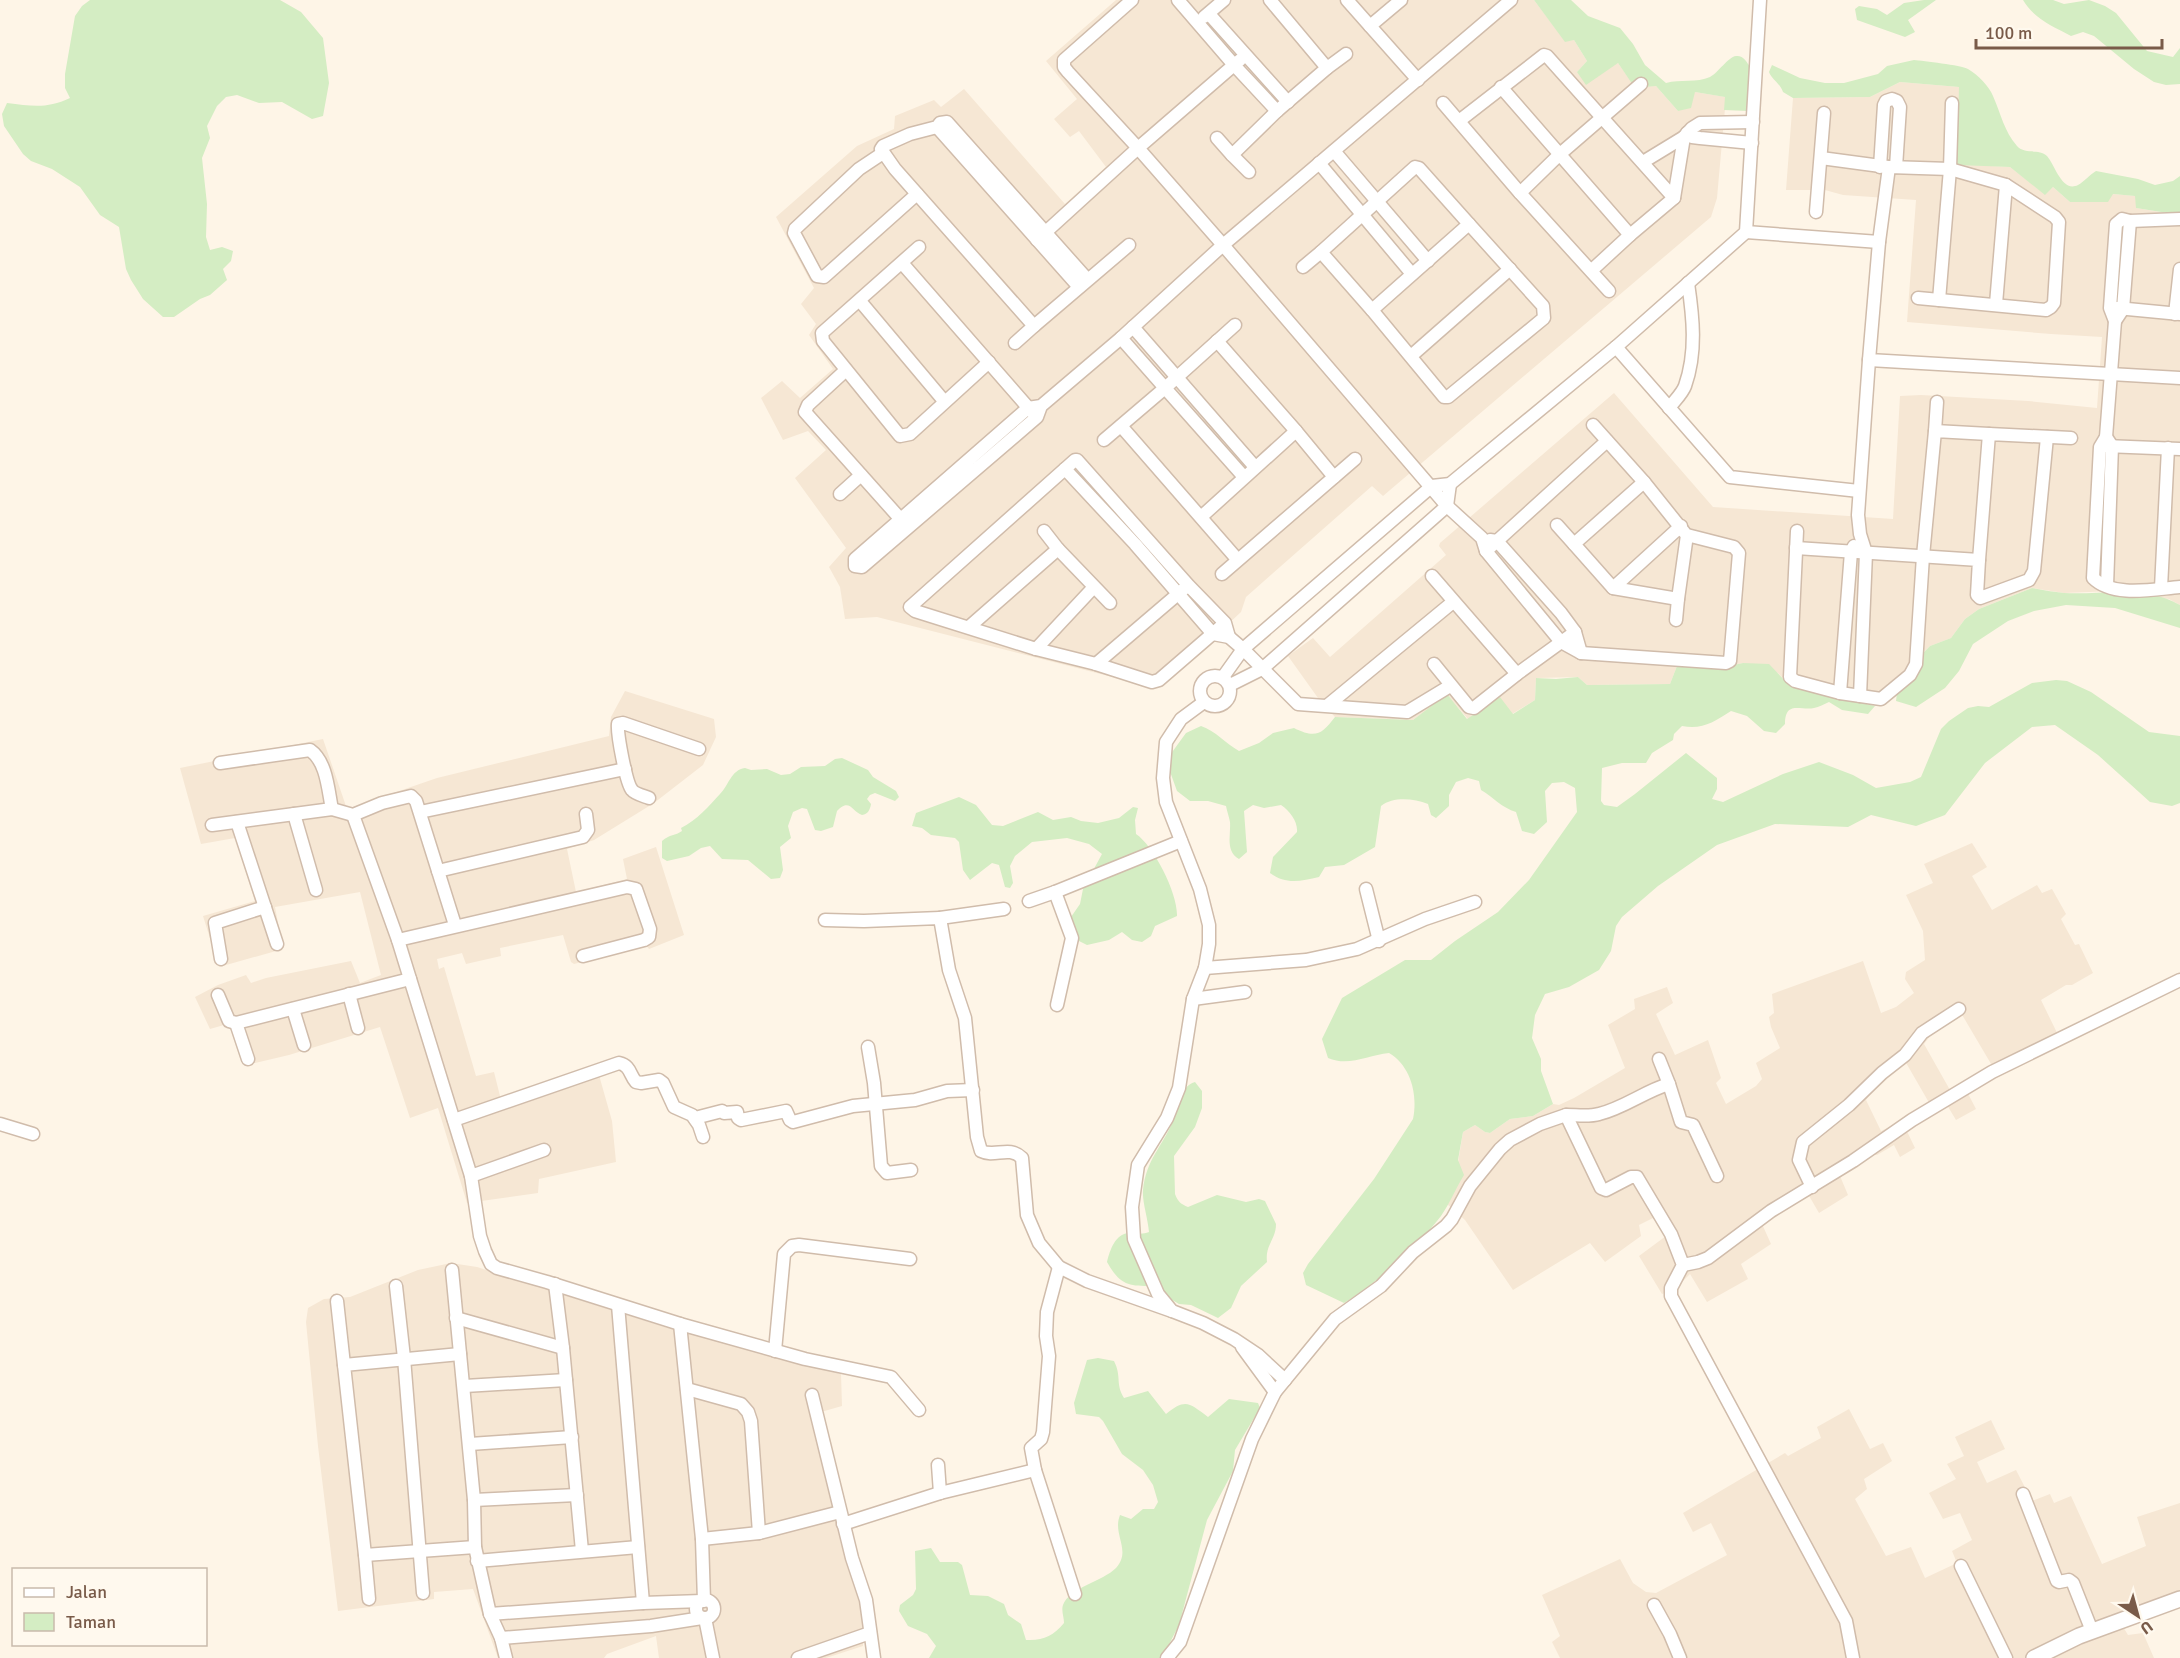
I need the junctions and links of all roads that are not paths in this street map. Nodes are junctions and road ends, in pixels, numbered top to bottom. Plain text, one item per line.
1 (1131, 0) edge
2 (1178, 0) edge
3 (1224, 0) edge
4 (1270, 0) edge
5 (1347, 0) edge
6 (1401, 0) edge
7 (1511, 0) edge
8 (1760, 4) edge
9 (1209, 14) junction
10 (1198, 23) junction
11 (1370, 26) junction
12 (1347, 54) dead end
13 (1245, 56) junction
14 (1234, 65) junction
15 (1327, 68) junction
16 (1418, 80) junction
17 (1641, 84) dead end
18 (1500, 87) junction
19 (1288, 102) junction
20 (1443, 103) dead end
21 (1952, 103) dead end
22 (1277, 111) junction
23 (1824, 113) dead end
24 (1603, 117) junction
25 (1458, 121) junction
26 (1753, 122) junction
27 (1686, 135) junction
28 (1217, 138) dead end
29 (1752, 143) junction
30 (1138, 148) junction
31 (1334, 151) junction
32 (883, 153) junction
33 (1560, 154) junction
34 (1232, 155) junction
35 (1821, 158) junction
36 (1643, 162) junction
37 (1319, 163) junction
38 (1889, 167) junction
39 (1950, 169) junction
40 (1249, 172) dead end
41 (2006, 185) junction
42 (1520, 193) junction
43 (917, 194) junction
44 (1674, 198) junction
45 (1376, 202) junction
46 (1816, 212) dead end
47 (1362, 214) junction
48 (2180, 219) edge
49 (1469, 224) junction
50 (1746, 232) junction
51 (1630, 235) junction
52 (1040, 236) junction
53 (1879, 243) junction
54 (1223, 244) junction
55 (1129, 245) dead end
56 (919, 247) dead end
57 (1321, 252) junction
58 (1428, 261) junction
59 (902, 263) junction
60 (1303, 267) dead end
61 (1510, 269) junction
62 (2180, 269) edge
63 (1592, 270) junction
64 (1412, 273) junction
65 (1083, 283) junction
66 (1688, 283) junction
67 (1609, 291) dead end
68 (1918, 298) dead end
69 (1940, 300) junction
70 (860, 301) junction
71 (1996, 304) junction
72 (2116, 308) junction
73 (1372, 310) junction
74 (2177, 314) edge
75 (1235, 325) dead end
76 (1034, 326) junction
77 (1133, 327) junction
78 (1121, 338) junction
79 (1217, 341) junction
80 (1015, 343) dead end
81 (1616, 347) junction
82 (1411, 356) junction
83 (1869, 360) junction
84 (989, 362) junction
85 (846, 370) junction
86 (2109, 374) junction
87 (1176, 378) junction
88 (2180, 378) edge
89 (1165, 387) junction
90 (944, 401) junction
91 (1937, 402) dead end
92 (1669, 408) junction
93 (1035, 410) junction
94 (1593, 425) dead end
95 (1121, 426) junction
96 (1296, 430) junction
97 (1935, 431) junction
98 (1989, 434) junction
99 (2047, 437) junction
100 (2071, 438) dead end
101 (1104, 440) dead end
102 (1607, 441) junction
103 (2106, 443) junction
104 (2174, 449) edge
105 (1355, 459) dead end
106 (1255, 467) junction
107 (861, 475) junction
108 (1244, 477) junction
109 (1334, 477) junction
110 (1644, 482) junction
111 (1450, 484) junction
112 (1432, 486) junction
113 (1859, 491) junction
114 (840, 494) dead end
115 (1447, 506) junction
116 (1202, 517) junction
117 (1557, 525) dead end
118 (1684, 530) junction
119 (1044, 531) dead end
120 (1797, 531) dead end
121 (1860, 534) junction
122 (1482, 538) junction
123 (1497, 541) junction
124 (1574, 544) junction
125 (1796, 548) junction
126 (1058, 549) junction
127 (1486, 551) junction
128 (1851, 552) junction
129 (1866, 553) junction
130 (1923, 556) junction
131 (1238, 559) junction
132 (1979, 560) junction
133 (1222, 574) dead end
134 (1432, 576) dead end
135 (2180, 587) edge
136 (1094, 588) junction
137 (1613, 588) junction
138 (2161, 588) junction
139 (1184, 589) junction
140 (1678, 599) junction
141 (1453, 602) junction
142 (1110, 603) dead end
143 (1676, 620) dead end
144 (1225, 623) junction
145 (969, 627) junction
146 (1575, 632) junction
147 (1214, 634) junction
148 (1229, 638) junction
149 (1561, 642) junction
150 (1036, 649) junction
151 (1243, 649) junction
152 (1581, 653) junction
153 (1096, 664) junction
154 (1434, 664) dead end
155 (1262, 669) junction
156 (1517, 674) junction
157 (1226, 681) junction
158 (1450, 686) junction
159 (1840, 693) junction
160 (1860, 696) junction
161 (1204, 702) junction
162 (1329, 705) junction
163 (699, 749) dead end
164 (220, 762) dead end
165 (625, 769) junction
166 (649, 798) dead end
167 (332, 809) junction
168 (420, 812) junction
169 (294, 814) junction
170 (353, 814) junction
171 (586, 814) dead end
172 (237, 822) junction
173 (212, 825) dead end
174 (1181, 841) junction
175 (438, 871) junction
176 (1366, 889) dead end
177 (316, 890) dead end
178 (1055, 892) junction
179 (1029, 901) dead end
180 (1475, 903) dead end
181 (265, 907) junction
182 (1004, 909) dead end
183 (940, 918) junction
184 (825, 920) dead end
185 (455, 925) junction
186 (398, 940) junction
187 (1379, 940) junction
188 (277, 944) dead end
189 (583, 956) dead end
190 (221, 959) dead end
191 (1205, 968) junction
192 (410, 979) junction
193 (2180, 980) edge
194 (1245, 992) dead end
195 (349, 994) junction
196 (218, 995) dead end
197 (1192, 999) junction
198 (1057, 1005) dead end
199 (293, 1009) junction
200 (1959, 1009) dead end
201 (236, 1023) junction
202 (358, 1028) dead end
203 (304, 1045) dead end
204 (868, 1047) dead end
205 (248, 1059) dead end
206 (1659, 1059) dead end
207 (1669, 1084) junction
208 (973, 1090) junction
209 (876, 1105) junction
210 (1566, 1115) junction
211 (695, 1118) junction
212 (454, 1120) junction
213 (0, 1124) edge
214 (33, 1134) dead end
215 (703, 1137) dead end
216 (544, 1150) dead end
217 (912, 1170) dead end
218 (471, 1176) junction
219 (1717, 1176) dead end
220 (1812, 1186) junction
221 (910, 1259) dead end
222 (1683, 1265) junction
223 (1059, 1267) junction
224 (452, 1270) dead end
225 (555, 1284) junction
226 (396, 1286) dead end
227 (337, 1301) dead end
228 (618, 1305) junction
229 (1172, 1311) junction
230 (456, 1318) junction
231 (680, 1324) junction
232 (563, 1348) junction
233 (775, 1351) junction
234 (460, 1354) junction
235 (404, 1358) junction
236 (344, 1365) junction
237 (1269, 1374) junction
238 (566, 1380) junction
239 (1284, 1380) junction
240 (465, 1386) junction
241 (687, 1389) junction
242 (1275, 1392) junction
243 (812, 1395) dead end
244 (919, 1410) dead end
245 (572, 1437) junction
246 (470, 1444) junction
247 (938, 1465) dead end
248 (1035, 1470) junction
249 (940, 1493) junction
250 (2023, 1494) dead end
251 (577, 1495) junction
252 (474, 1500) junction
253 (842, 1518) junction
254 (759, 1533) junction
255 (702, 1539) junction
256 (475, 1547) junction
257 (638, 1547) junction
258 (582, 1551) junction
259 (419, 1552) junction
260 (365, 1555) junction
261 (477, 1561) junction
262 (1961, 1566) dead end
263 (423, 1593) dead end
264 (1075, 1594) dead end
265 (369, 1599) dead end
266 (2180, 1599) edge
267 (703, 1601) junction
268 (643, 1603) junction
269 (1654, 1605) dead end
270 (490, 1614) junction
271 (703, 1618) junction
272 (2092, 1631) junction
273 (870, 1633) junction
274 (501, 1638) junction
275 (506, 1658) edge
276 (713, 1658) edge
277 (798, 1658) edge
278 (874, 1658) edge
279 (1167, 1658) edge
280 (1680, 1658) edge
281 (1853, 1658) edge
282 (2006, 1658) edge
283 (2034, 1658) edge

1 - 30 street
2 - 10 street
3 - 9 street
4 - 15 street
5 - 11 street
6 - 11 street
7 - 16 street
8 - 26 street
9 - 10 street
9 - 13 street
10 - 14 street
11 - 16 street
12 - 15 street
13 - 14 street
13 - 19 street
14 - 22 street
14 - 30 street
15 - 19 street
16 - 31 street
17 - 24 street
18 - 24 street
18 - 25 street
18 - 33 street
19 - 22 street
20 - 25 street
21 - 39 street
22 - 34 street
23 - 35 street
24 - 33 street
24 - 36 street
25 - 42 street
26 - 27 street
26 - 29 street
27 - 29 street
27 - 36 street
27 - 44 street
28 - 34 street
29 - 50 street
30 - 52 street
30 - 54 street
31 - 37 street
31 - 45 street
32 - 43 street
32 - 43 street
32 - 52 street
33 - 42 street
33 - 51 street
34 - 40 street
35 - 38 street
35 - 46 street
36 - 44 street
37 - 47 street
37 - 54 street
38 - 39 street
38 - 53 street
39 - 41 street
39 - 69 street
41 - 71 street
41 - 71 street
42 - 63 street
43 - 76 street
44 - 51 street
45 - 47 street
45 - 49 street
45 - 58 street
47 - 57 street
47 - 64 street
48 - 72 street
49 - 58 street
49 - 61 street
50 - 53 street
50 - 66 street
51 - 63 street
52 - 65 street
53 - 83 street
54 - 77 street
54 - 112 street
55 - 65 street
56 - 59 street
57 - 60 street
57 - 73 street
58 - 64 street
59 - 70 street
59 - 84 street
61 - 82 street
61 - 82 street
62 - 74 street
63 - 67 street
64 - 73 street
65 - 76 street
66 - 81 street
66 - 92 street
68 - 69 street
69 - 71 street
70 - 85 street
70 - 90 street
72 - 74 street
72 - 86 street
73 - 82 street
75 - 79 street
76 - 80 street
77 - 78 street
77 - 87 street
78 - 89 street
78 - 93 street
79 - 87 street
79 - 96 street
81 - 92 street
81 - 111 street
83 - 86 street
83 - 113 street
84 - 90 street
84 - 93 street
85 - 90 street
85 - 107 street
86 - 88 street
86 - 103 street
87 - 89 street
87 - 106 street
89 - 95 street
89 - 108 street
91 - 97 street
92 - 113 street
93 - 107 street
94 - 102 street
95 - 101 street
95 - 116 street
96 - 106 street
96 - 109 street
97 - 98 street
97 - 130 street
98 - 99 street
98 - 132 street
99 - 100 street
99 - 132 street
102 - 110 street
102 - 123 street
103 - 104 street
103 - 138 street
104 - 138 street
105 - 109 street
106 - 108 street
107 - 114 street
108 - 116 street
109 - 131 street
110 - 118 street
110 - 124 street
111 - 112 street
111 - 115 street
112 - 115 street
112 - 151 street
113 - 121 street
115 - 122 street
115 - 155 street
116 - 131 street
117 - 124 street
118 - 137 street
118 - 140 street
118 - 152 street
119 - 126 street
120 - 125 street
121 - 128 street
121 - 129 street
122 - 123 street
122 - 127 street
123 - 127 street
123 - 146 street
124 - 137 street
125 - 128 street
125 - 159 street
126 - 136 street
126 - 145 street
127 - 149 street
128 - 129 street
128 - 159 street
129 - 130 street
129 - 160 street
130 - 132 street
130 - 160 street
131 - 133 street
134 - 141 street
135 - 138 street
136 - 142 street
136 - 150 street
137 - 140 street
139 - 144 street
139 - 145 street
139 - 147 street
139 - 153 street
140 - 143 street
141 - 156 street
141 - 162 street
144 - 147 street
144 - 148 street
145 - 150 street
146 - 149 street
146 - 152 street
147 - 148 street
147 - 153 street
148 - 151 street
149 - 152 street
149 - 156 street
150 - 153 street
151 - 155 street
151 - 157 street
154 - 158 street
155 - 157 street
155 - 162 street
156 - 158 street
157 - 161 street
157 - 161 street
158 - 162 street
159 - 160 street
161 - 174 street
163 - 165 street
164 - 167 street
165 - 166 street
165 - 168 street
167 - 169 street
167 - 170 street
168 - 170 street
168 - 175 street
169 - 172 street
169 - 177 street
170 - 186 street
171 - 175 street
172 - 173 street
172 - 181 street
174 - 178 street
174 - 191 street
175 - 185 street
176 - 187 street
178 - 179 street
178 - 198 street
180 - 187 street
181 - 188 street
181 - 190 street
182 - 183 street
183 - 184 street
183 - 208 street
185 - 186 street
185 - 189 street
186 - 192 street
187 - 191 street
191 - 197 street
192 - 195 street
192 - 212 street
193 - 220 street
194 - 197 street
195 - 199 street
195 - 202 street
196 - 201 street
197 - 229 street
199 - 201 street
199 - 203 street
200 - 220 street
201 - 205 street
204 - 209 street
206 - 207 street
207 - 210 street
207 - 219 street
208 - 209 street
208 - 223 street
209 - 211 street
209 - 217 street
210 - 222 street
210 - 239 street
211 - 212 street
211 - 215 street
212 - 218 street
213 - 214 street
216 - 218 street
218 - 225 street
220 - 222 street
221 - 233 street
222 - 281 street
223 - 229 street
223 - 248 street
224 - 230 street
225 - 228 street
225 - 232 street
226 - 235 street
227 - 236 street
228 - 231 street
228 - 257 street
229 - 237 street
230 - 232 street
230 - 234 street
231 - 233 street
231 - 241 street
232 - 238 street
233 - 244 street
234 - 235 street
234 - 240 street
235 - 236 street
235 - 259 street
236 - 260 street
237 - 239 street
237 - 242 street
238 - 240 street
238 - 245 street
239 - 242 street
240 - 246 street
241 - 254 street
241 - 255 street
242 - 279 street
243 - 253 street
245 - 246 street
245 - 251 street
246 - 252 street
247 - 249 street
248 - 249 street
248 - 264 street
249 - 253 street
250 - 272 street
251 - 252 street
251 - 258 street
252 - 256 street
253 - 254 street
253 - 273 street
254 - 255 street
255 - 267 street
256 - 259 street
256 - 261 street
257 - 258 street
257 - 268 street
258 - 261 street
259 - 260 street
259 - 263 street
260 - 265 street
261 - 270 street
262 - 282 street
266 - 272 street
267 - 268 street
267 - 271 street
268 - 270 street
269 - 280 street
270 - 274 street
271 - 274 street
271 - 276 street
272 - 283 street
273 - 277 street
273 - 278 street
274 - 275 street

